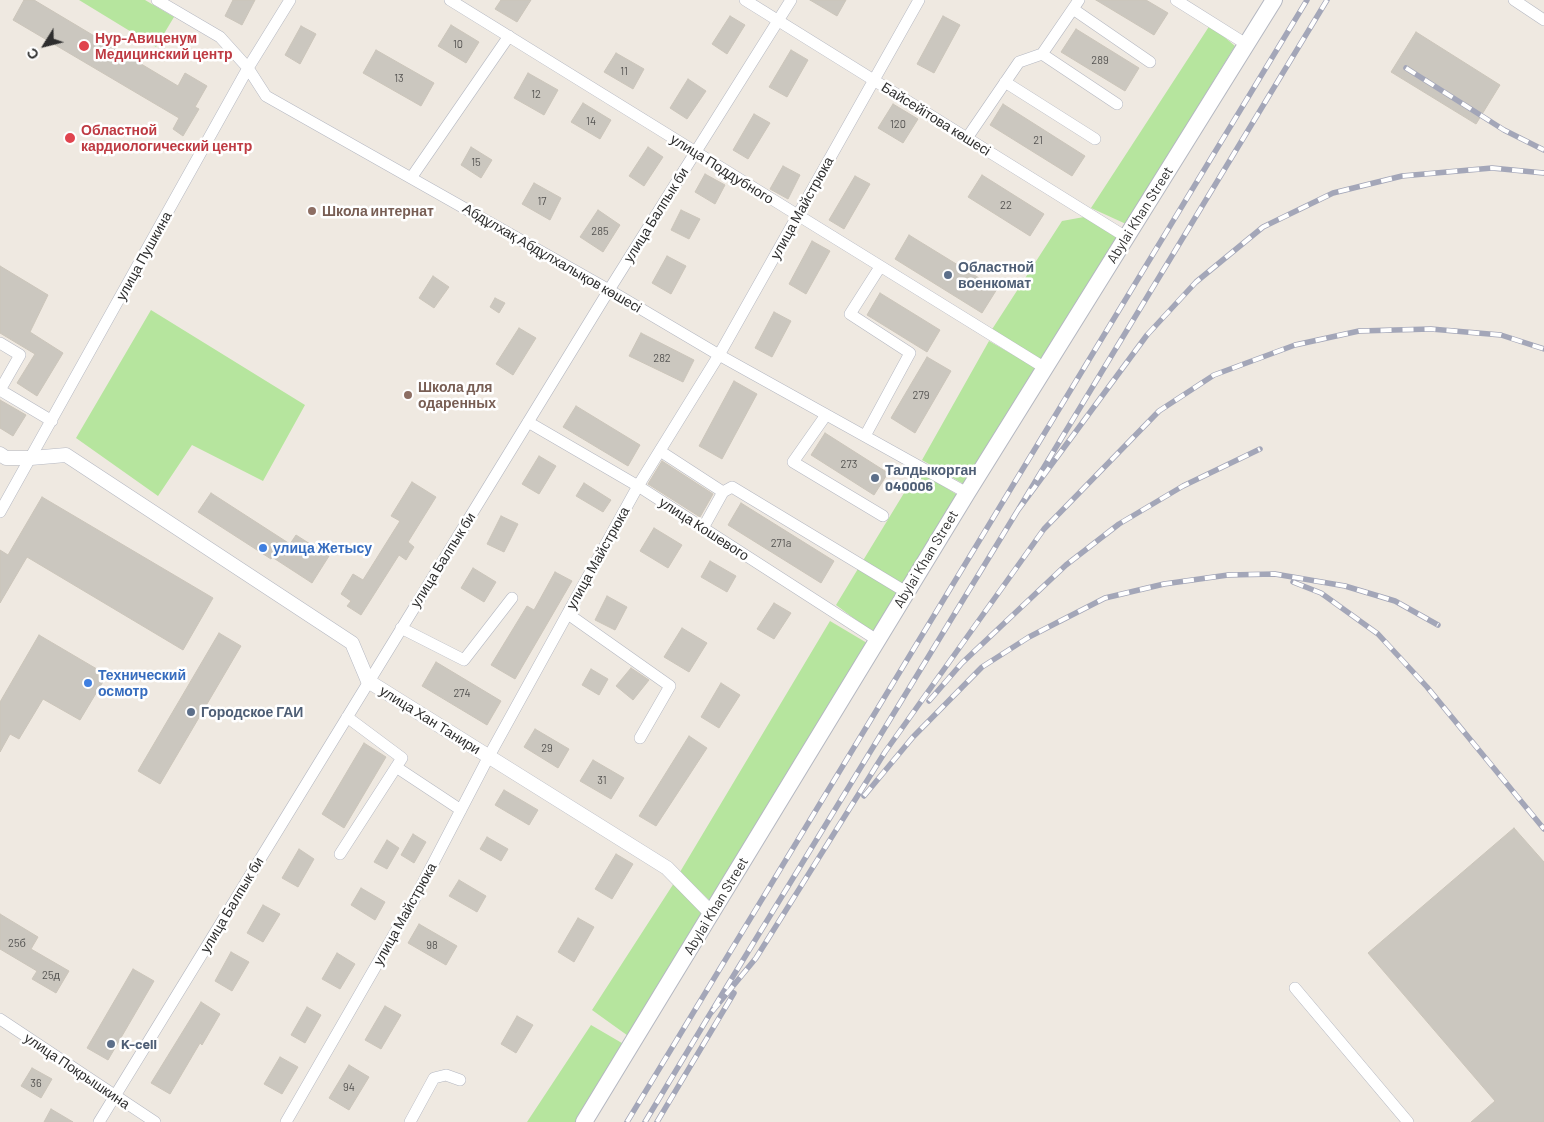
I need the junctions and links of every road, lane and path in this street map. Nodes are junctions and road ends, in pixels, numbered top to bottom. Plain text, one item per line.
1 (157, 0) edge
2 (290, 0) edge
3 (450, 0) edge
4 (746, 0) edge
5 (791, 0) edge
6 (919, 0) edge
7 (1176, 0) edge
8 (1274, 0) edge
9 (1514, 0) edge
10 (1076, 4) edge
11 (778, 20) junction
12 (1544, 20) edge
13 (509, 36) junction
14 (1246, 44) junction
15 (1042, 54) junction
16 (1150, 62) dead end
17 (248, 68) junction
18 (874, 80) junction
19 (1005, 82) junction
20 (1118, 104) dead end
21 (967, 138) junction
22 (1095, 139) dead end
23 (695, 152) junction
24 (411, 178) junction
25 (798, 216) junction
26 (1126, 237) junction
27 (880, 267) junction
28 (608, 290) junction
29 (0, 343) edge
30 (719, 355) junction
31 (1045, 368) junction
32 (826, 415) junction
33 (52, 421) junction
34 (528, 422) junction
35 (865, 436) junction
36 (660, 450) junction
37 (0, 454) edge
38 (31, 458) junction
39 (638, 486) junction
40 (723, 492) junction
41 (967, 493) junction
42 (0, 512) edge
43 (883, 516) dead end
44 (703, 528) junction
45 (906, 592) junction
46 (512, 598) dead end
47 (568, 614) junction
48 (401, 628) junction
49 (877, 640) junction
50 (368, 681) junction
51 (346, 717) junction
52 (640, 738) dead end
53 (489, 756) junction
54 (396, 767) junction
55 (461, 810) junction
56 (340, 854) dead end
57 (712, 914) junction
58 (1295, 988) dead end
59 (0, 1019) edge
60 (460, 1080) dead end
61 (115, 1096) junction
62 (99, 1122) edge
63 (155, 1122) edge
64 (286, 1122) edge
65 (410, 1122) edge
66 (584, 1122) edge
67 (1408, 1122) edge

1 - 17 street, Абдұлхақ Абдұлхалықов көшесі
2 - 17 street, улица Пушкина
3 - 13 street, улица Поддубного
4 - 11 street, Байсейітова көшесі
5 - 11 street, улица Балпык би
6 - 18 street, улица Майстрюка
7 - 14 street
8 - 14 main road, Abylai Khan Street
9 - 12 street
10 - 15 street
10 - 16 street
11 - 18 street, Байсейітова көшесі
11 - 23 street, улица Балпык би
13 - 23 street, улица Поддубного
13 - 24 street
14 - 26 main road, Abylai Khan Street
15 - 19 street
15 - 20 street
17 - 24 street, Абдұлхақ Абдұлхалықов көшесі
17 - 33 street, улица Пушкина
18 - 21 street, Байсейітова көшесі
18 - 25 street, улица Майстрюка
19 - 21 street
19 - 22 street
21 - 26 street, Байсейітова көшесі
23 - 25 street, улица Поддубного
23 - 28 street, улица Балпык би
24 - 28 street, Абдұлхақ Абдұлхалықов көшесі
25 - 27 street, улица Поддубного
25 - 30 street, улица Майстрюка
26 - 31 main road, Abylai Khan Street
27 - 31 street, улица Поддубного
27 - 35 street
28 - 30 street, Абдұлхақ Абдұлхалықов көшесі
28 - 34 street, улица Балпык би
29 - 33 street
30 - 32 street, Абдұлхақ Абдұлхалықов көшесі
30 - 36 street, улица Майстрюка
31 - 41 main road, Abylai Khan Street
32 - 35 street, Абдұлхақ Абдұлхалықов көшесі
32 - 43 street
33 - 38 street, улица Пушкина
34 - 39 street, улица Кошевого
34 - 48 street, улица Балпык би
35 - 41 street, Абдұлхақ Абдұлхалықов көшесі
36 - 39 street, улица Майстрюка
36 - 40 street
37 - 38 street, улица Хан Танири
38 - 42 street, улица Пушкина
38 - 50 street, улица Хан Танири
39 - 44 street, улица Кошевого
39 - 47 street, улица Майстрюка
40 - 44 street
40 - 45 street
41 - 45 main road, Abylai Khan Street
44 - 49 street, улица Кошевого
45 - 49 main road, Abylai Khan Street
46 - 48 street
47 - 52 street
47 - 53 street, улица Майстрюка
48 - 50 street, улица Балпык би
49 - 57 main road, Abylai Khan Street
50 - 51 street, улица Балпык би
50 - 53 street, улица Хан Танири
51 - 54 street
51 - 61 street, улица Балпык би
53 - 55 street, улица Майстрюка
53 - 57 street, улица Хан Танири
54 - 55 street
54 - 56 street
55 - 64 street, улица Майстрюка
57 - 66 main road, Abylai Khan Street
58 - 67 street
59 - 61 street, улица Покрышкина
60 - 65 street
61 - 62 street, улица Балпык би
61 - 63 street, улица Покрышкина

